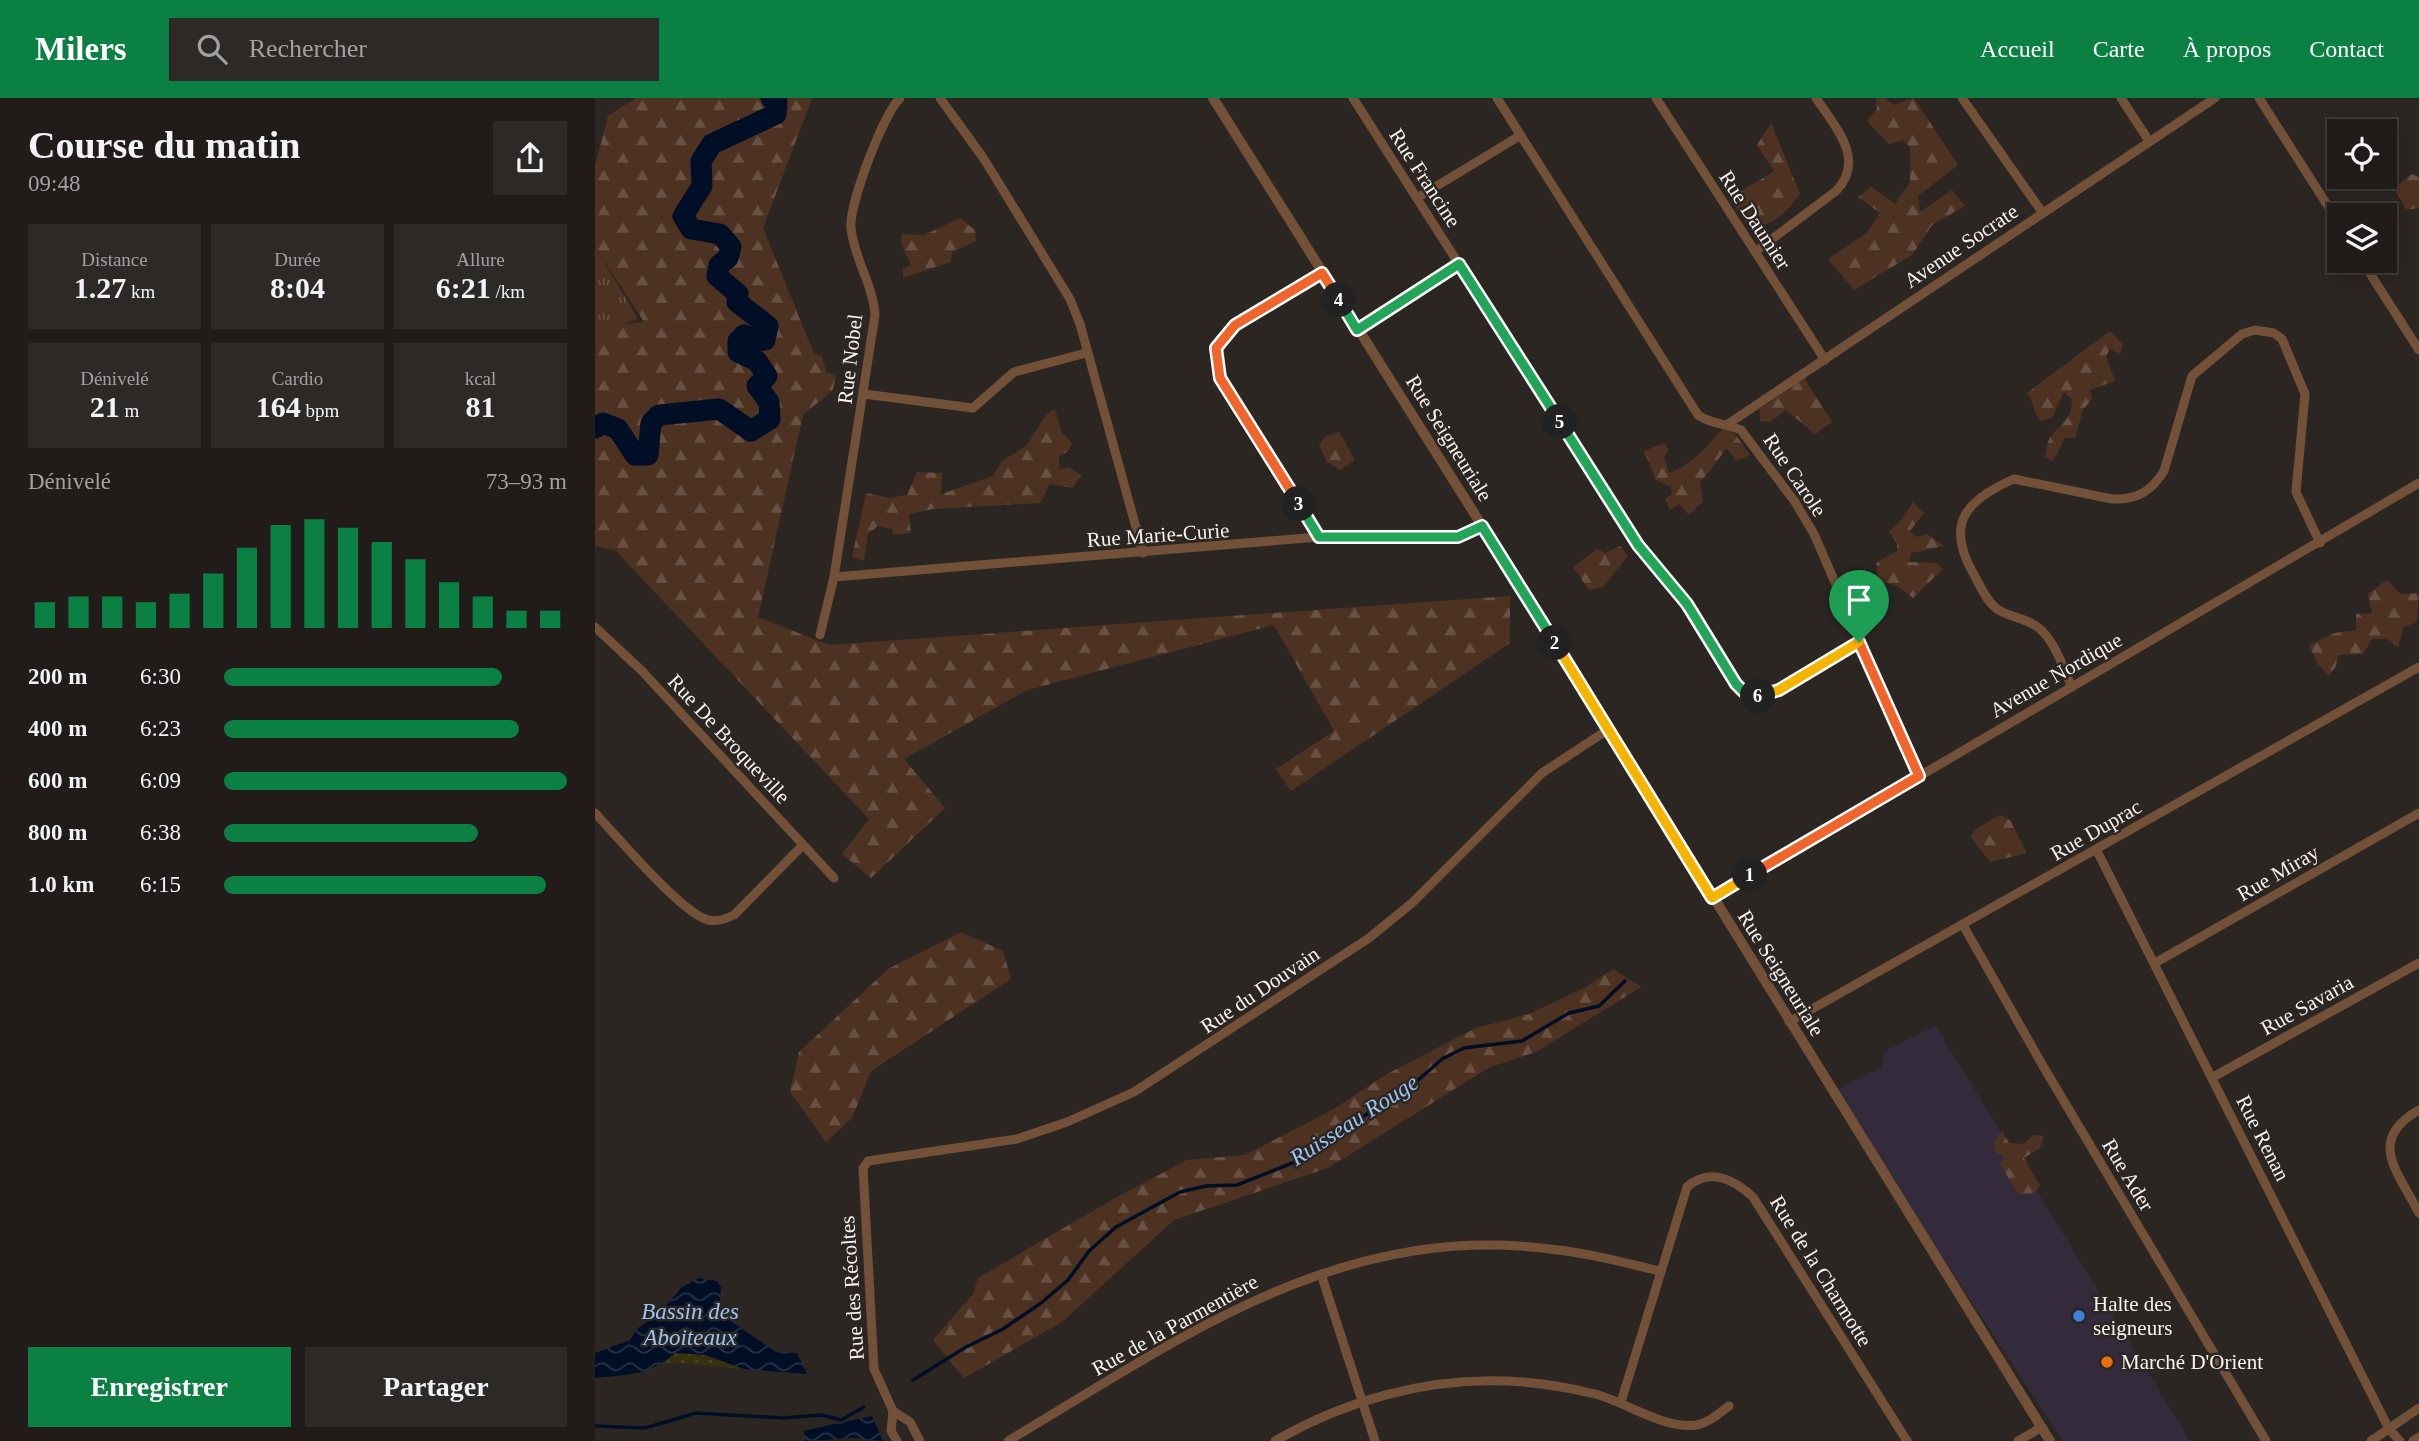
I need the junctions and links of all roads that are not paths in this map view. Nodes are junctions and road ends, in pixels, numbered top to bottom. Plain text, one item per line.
1 (899, 98) edge
2 (940, 98) edge
3 (1213, 98) edge
4 (1353, 98) edge
5 (1497, 98) edge
6 (1656, 98) edge
7 (1816, 98) edge
8 (1962, 98) edge
9 (2121, 98) edge
10 (2215, 98) edge
11 (2259, 98) edge
12 (1521, 135) junction
13 (2149, 141) junction
14 (1417, 198) junction
15 (2327, 205) edge
16 (2042, 212) junction
17 (1755, 252) junction
18 (1459, 264) junction
19 (1322, 273) junction
20 (2371, 273) edge
21 (1357, 330) junction
22 (2419, 350) edge
23 (1086, 354) junction
24 (1825, 360) junction
25 (865, 394) junction
26 (1728, 424) junction
27 (2419, 483) edge
28 (1482, 526) junction
29 (1319, 537) junction
30 (2320, 543) junction
31 (1143, 553) junction
32 (834, 578) junction
33 (595, 627) edge
34 (820, 635) dead end
35 (1859, 642) junction
36 (2419, 667) edge
37 (2072, 687) junction
38 (1609, 729) junction
39 (1919, 776) junction
40 (595, 813) edge
41 (2419, 813) edge
42 (803, 845) junction
43 (2097, 849) junction
44 (834, 878) dead end
45 (1712, 898) junction
46 (1963, 925) junction
47 (2155, 963) junction
48 (2419, 963) edge
49 (1789, 1022) junction
50 (2213, 1077) junction
51 (2419, 1110) edge
52 (868, 1161) joint
53 (2419, 1213) edge
54 (1659, 1271) junction
55 (1321, 1274) junction
56 (1362, 1402) junction
57 (1621, 1402) junction
58 (1728, 1406) dead end
59 (2419, 1408) edge
60 (893, 1411) junction
61 (2042, 1427) junction
62 (2389, 1429) junction
63 (2419, 1437) edge
64 (897, 1441) edge
65 (920, 1441) edge
66 (1008, 1441) edge
67 (1275, 1441) edge
68 (1375, 1441) edge
69 (1907, 1441) edge
70 (2018, 1441) edge
71 (2050, 1441) edge
72 (2266, 1441) edge
73 (2371, 1441) edge
74 (2400, 1441) edge
75 (2413, 1441) edge

1 - 25 street, Rue Nobel
2 - 23 street
3 - 19 street, Rue Seigneuriale
4 - 14 street, Rue Francine
5 - 12 street, Rue Carole
6 - 17 street, Rue Daumier
7 - 17 street
8 - 16 street
9 - 13 street
10 - 13 street, Avenue Socrate
11 - 15 street
12 - 14 street
12 - 26 street, Rue Carole
13 - 16 street, Avenue Socrate
14 - 18 street, Rue Francine
16 - 24 street, Avenue Socrate
17 - 24 street, Rue Daumier
18 - 21 street
18 - 35 street, Rue Francine
19 - 21 street, Rue Seigneuriale
19 - 29 street
20 - 22 street
21 - 28 street, Rue Seigneuriale
23 - 25 street
23 - 31 street
24 - 26 street, Avenue Socrate
25 - 32 street, Rue Nobel
26 - 35 street, Rue Carole
27 - 30 street, Avenue Nordique
28 - 29 street, Rue Marie-Curie
28 - 38 street, Rue Seigneuriale
29 - 31 street, Rue Marie-Curie
30 - 37 street, Avenue Nordique
30 - 37 street
31 - 32 street, Rue Marie-Curie
32 - 34 street, Rue Nobel
33 - 42 street, Rue De Broqueville
35 - 39 street, Rue Carole
36 - 43 street, Rue Duprac
37 - 39 street, Avenue Nordique
38 - 45 street, Rue Seigneuriale
38 - 52 street, Rue du Douvain
39 - 45 street, Avenue Nordique
40 - 42 street
41 - 47 street, Rue Miray
42 - 44 street, Rue De Broqueville
43 - 46 street, Rue Duprac
43 - 47 street, Rue Renan
45 - 49 street, Rue Seigneuriale
46 - 49 street, Rue Duprac
46 - 72 street, Rue Ader
47 - 50 street, Rue Renan
48 - 50 street, Rue Savaria
49 - 61 street, Rue Seigneuriale
50 - 62 street, Rue Renan
51 - 53 street
52 - 60 street, Rue des Récoltes
54 - 55 street, Rue de la Parmentière
54 - 57 street, Rue de la Charmotte
54 - 69 street, Rue de la Charmotte
55 - 56 street
55 - 66 street, Rue de la Parmentière
56 - 57 street
56 - 67 street
56 - 68 street
57 - 58 street
59 - 62 street
60 - 64 street, Rue des Récoltes
60 - 65 street, Rue des Récoltes
61 - 70 street
61 - 71 street, Rue Seigneuriale
62 - 73 street
62 - 74 street, Rue Renan
63 - 75 street

